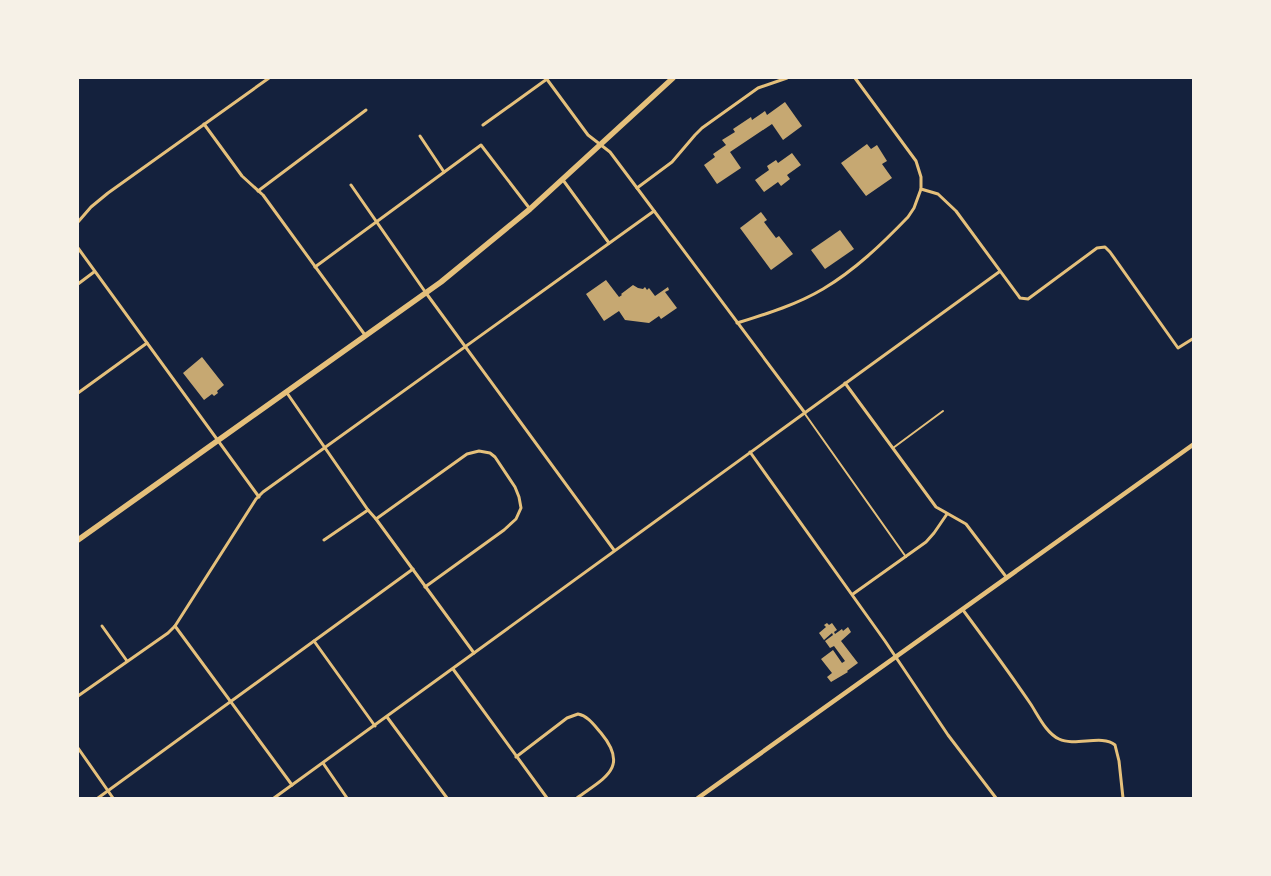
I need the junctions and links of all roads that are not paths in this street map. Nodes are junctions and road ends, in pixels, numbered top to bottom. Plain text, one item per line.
1 (269, 78) edge
2 (546, 78) edge
3 (673, 78) edge
4 (787, 78) edge
5 (855, 78) edge
6 (366, 110) dead end
7 (204, 124) junction
8 (483, 125) dead end
9 (420, 136) dead end
10 (600, 144) junction
11 (444, 172) junction
12 (562, 180) junction
13 (351, 185) dead end
14 (637, 188) junction
15 (921, 189) junction
16 (258, 191) junction
17 (530, 209) junction
18 (654, 211) junction
19 (78, 222) edge
20 (376, 222) junction
21 (609, 243) junction
22 (78, 248) edge
23 (315, 267) junction
24 (94, 272) junction
25 (999, 272) junction
26 (78, 284) edge
27 (426, 293) junction
28 (737, 323) junction
29 (366, 335) junction
30 (1194, 338) edge
31 (147, 343) junction
32 (466, 347) junction
33 (845, 383) junction
34 (287, 392) junction
35 (78, 393) edge
36 (943, 410) dead end
37 (805, 413) junction
38 (219, 440) junction
39 (1194, 444) edge
40 (324, 448) junction
41 (892, 448) junction
42 (750, 452) junction
43 (259, 496) junction
44 (368, 510) junction
45 (947, 514) junction
46 (376, 519) junction
47 (78, 540) edge
48 (324, 540) dead end
49 (614, 550) junction
50 (906, 557) junction
51 (413, 569) junction
52 (1007, 578) junction
53 (426, 587) junction
54 (853, 594) junction
55 (963, 610) junction
56 (102, 626) dead end
57 (175, 626) junction
58 (314, 641) junction
59 (474, 653) junction
60 (897, 658) junction
61 (127, 661) junction
62 (453, 669) junction
63 (78, 696) edge
64 (231, 702) junction
65 (387, 717) junction
66 (374, 726) junction
67 (78, 748) edge
68 (516, 756) junction
69 (323, 763) junction
70 (292, 785) junction
71 (108, 791) junction
72 (98, 798) edge
73 (113, 798) edge
74 (274, 798) edge
75 (347, 798) edge
76 (448, 798) edge
77 (547, 798) edge
78 (577, 798) edge
79 (698, 798) edge
80 (996, 798) edge
81 (1123, 798) edge

1 - 7 street
2 - 8 street
2 - 10 street
3 - 10 main road
4 - 14 street
5 - 15 street
6 - 16 street
7 - 16 street
7 - 19 street
9 - 11 street
10 - 12 main road
10 - 14 street
11 - 17 street
11 - 20 street
12 - 17 main road
12 - 21 street
13 - 20 street
14 - 18 street
15 - 25 street
15 - 28 street
16 - 23 street
17 - 27 main road
18 - 21 street
18 - 28 street
20 - 23 street
20 - 27 street
21 - 32 street
22 - 24 street
23 - 29 street
24 - 26 street
24 - 31 street
25 - 30 street
25 - 33 street
27 - 29 main road
27 - 32 street
28 - 37 street
29 - 34 main road
31 - 35 street
31 - 38 street
32 - 40 street
32 - 49 street
33 - 37 street
33 - 41 street
34 - 38 main road
34 - 40 street
36 - 41 lane
37 - 42 street
37 - 50 lane
38 - 43 street
38 - 47 main road
39 - 52 street
40 - 43 street
40 - 44 street
41 - 45 street
42 - 49 street
42 - 54 street
43 - 57 street
44 - 46 street
44 - 48 street
45 - 50 street
45 - 52 street
46 - 51 street
46 - 53 street
49 - 59 street
50 - 54 street
51 - 53 street
51 - 58 street
52 - 55 street
53 - 59 street
54 - 60 street
55 - 60 street
55 - 81 street
56 - 61 street
57 - 61 street
57 - 64 street
58 - 64 street
58 - 66 street
59 - 62 street
60 - 79 street
60 - 80 street
61 - 63 street
62 - 65 street
62 - 68 street
64 - 70 street
64 - 71 street
65 - 66 street
65 - 76 street
66 - 69 street
67 - 71 street
68 - 77 street
68 - 78 street
69 - 70 street
69 - 75 street
70 - 74 street
71 - 72 street
71 - 73 street

